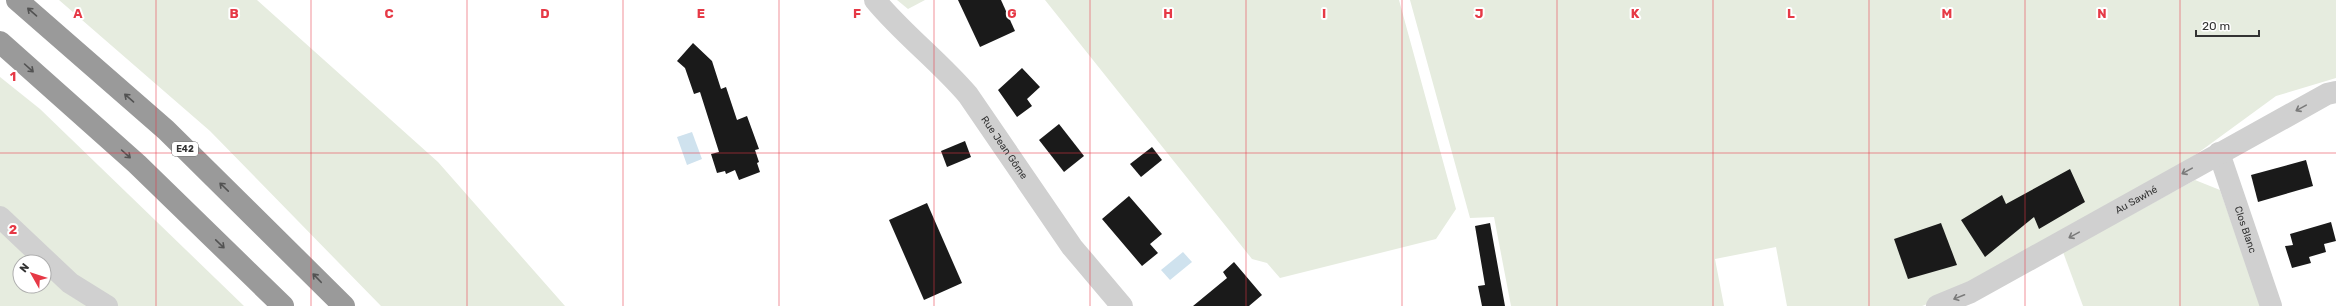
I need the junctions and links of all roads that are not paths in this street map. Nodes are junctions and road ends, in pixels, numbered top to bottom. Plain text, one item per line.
1 (17, 0) edge
2 (875, 0) edge
3 (0, 42) edge
4 (2336, 92) edge
5 (2219, 153) junction
6 (0, 216) edge
7 (107, 306) edge
8 (283, 306) edge
9 (344, 306) edge
10 (1122, 306) edge
11 (1936, 306) edge
12 (2271, 306) edge

9 -> 1 highway, E42
2 - 10 street, Rue Jean Gôme
3 -> 8 highway
4 -> 5 street, Au Sawhé
5 -> 11 street, Au Sawhé
5 - 12 street, Clos Blanc
6 - 7 street

